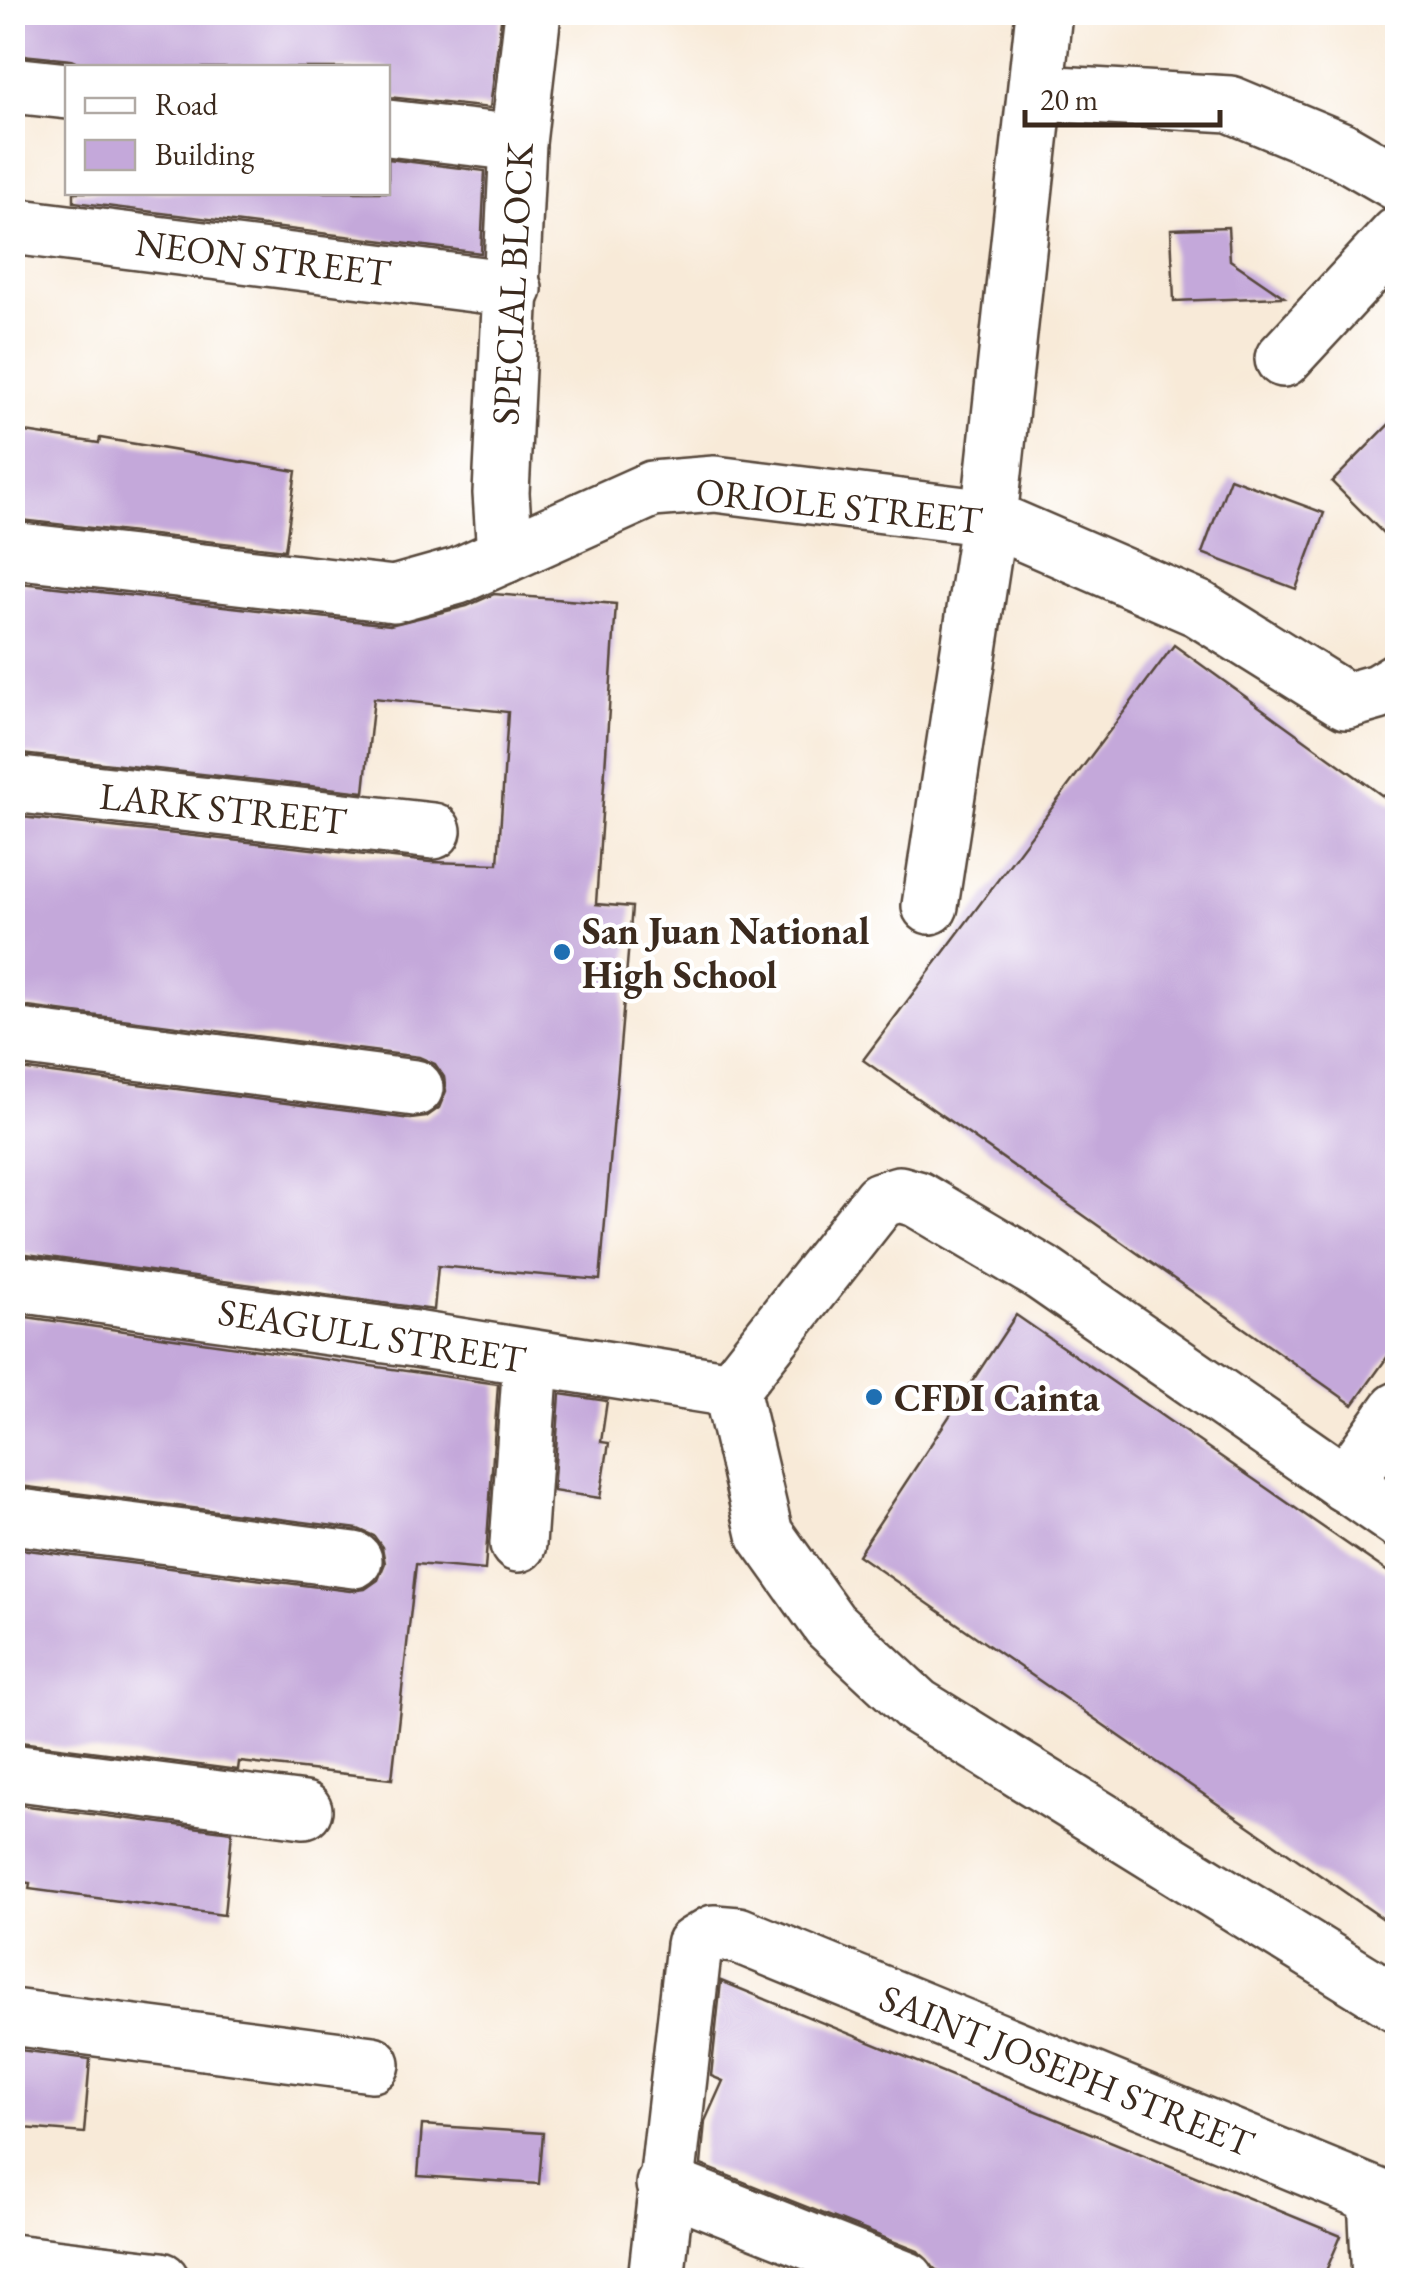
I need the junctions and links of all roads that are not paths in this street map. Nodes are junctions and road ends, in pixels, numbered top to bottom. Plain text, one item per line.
1 (533, 12) edge
2 (1044, 12) edge
3 (12, 84) edge
4 (65, 91) edge
5 (1039, 93) junction
6 (390, 128) edge
7 (518, 143) junction
8 (1398, 183) edge
9 (12, 226) edge
10 (1398, 235) edge
11 (514, 289) junction
12 (1283, 359) dead end
13 (989, 518) junction
14 (12, 550) edge
15 (505, 556) junction
16 (1398, 680) edge
17 (12, 784) edge
18 (434, 831) dead end
19 (930, 906) dead end
20 (12, 1036) edge
21 (415, 1088) dead end
22 (12, 1283) edge
23 (531, 1360) junction
24 (731, 1389) junction
25 (1398, 1410) edge
26 (1345, 1484) junction
27 (12, 1516) edge
28 (1398, 1520) edge
29 (518, 1544) dead end
30 (354, 1560) dead end
31 (12, 1772) edge
32 (304, 1810) dead end
33 (1398, 2004) edge
34 (12, 2017) edge
35 (372, 2064) dead end
36 (664, 2184) junction
37 (1387, 2201) edge
38 (12, 2262) edge
39 (161, 2280) edge
40 (656, 2280) edge
41 (907, 2280) edge
42 (1380, 2280) edge

1 - 7 street, SPECIAL BLOCK
2 - 5 street
3 - 4 street
5 - 8 street
5 - 13 street
6 - 7 street
7 - 11 street, SPECIAL BLOCK
9 - 11 street, NEON STREET
10 - 12 street
11 - 15 street, SPECIAL BLOCK
13 - 15 street, ORIOLE STREET
13 - 16 street, ORIOLE STREET
13 - 19 street
14 - 15 street, ORIOLE STREET
17 - 18 street, LARK STREET
20 - 21 street
22 - 23 street, SEAGULL STREET
23 - 24 street, SEAGULL STREET
23 - 29 street
24 - 26 street
24 - 33 street
25 - 26 street
26 - 28 street
27 - 30 street
31 - 32 street
34 - 35 street
36 - 37 street, SAINT JOSEPH STREET
36 - 40 street
36 - 41 street
37 - 42 street
38 - 39 street

